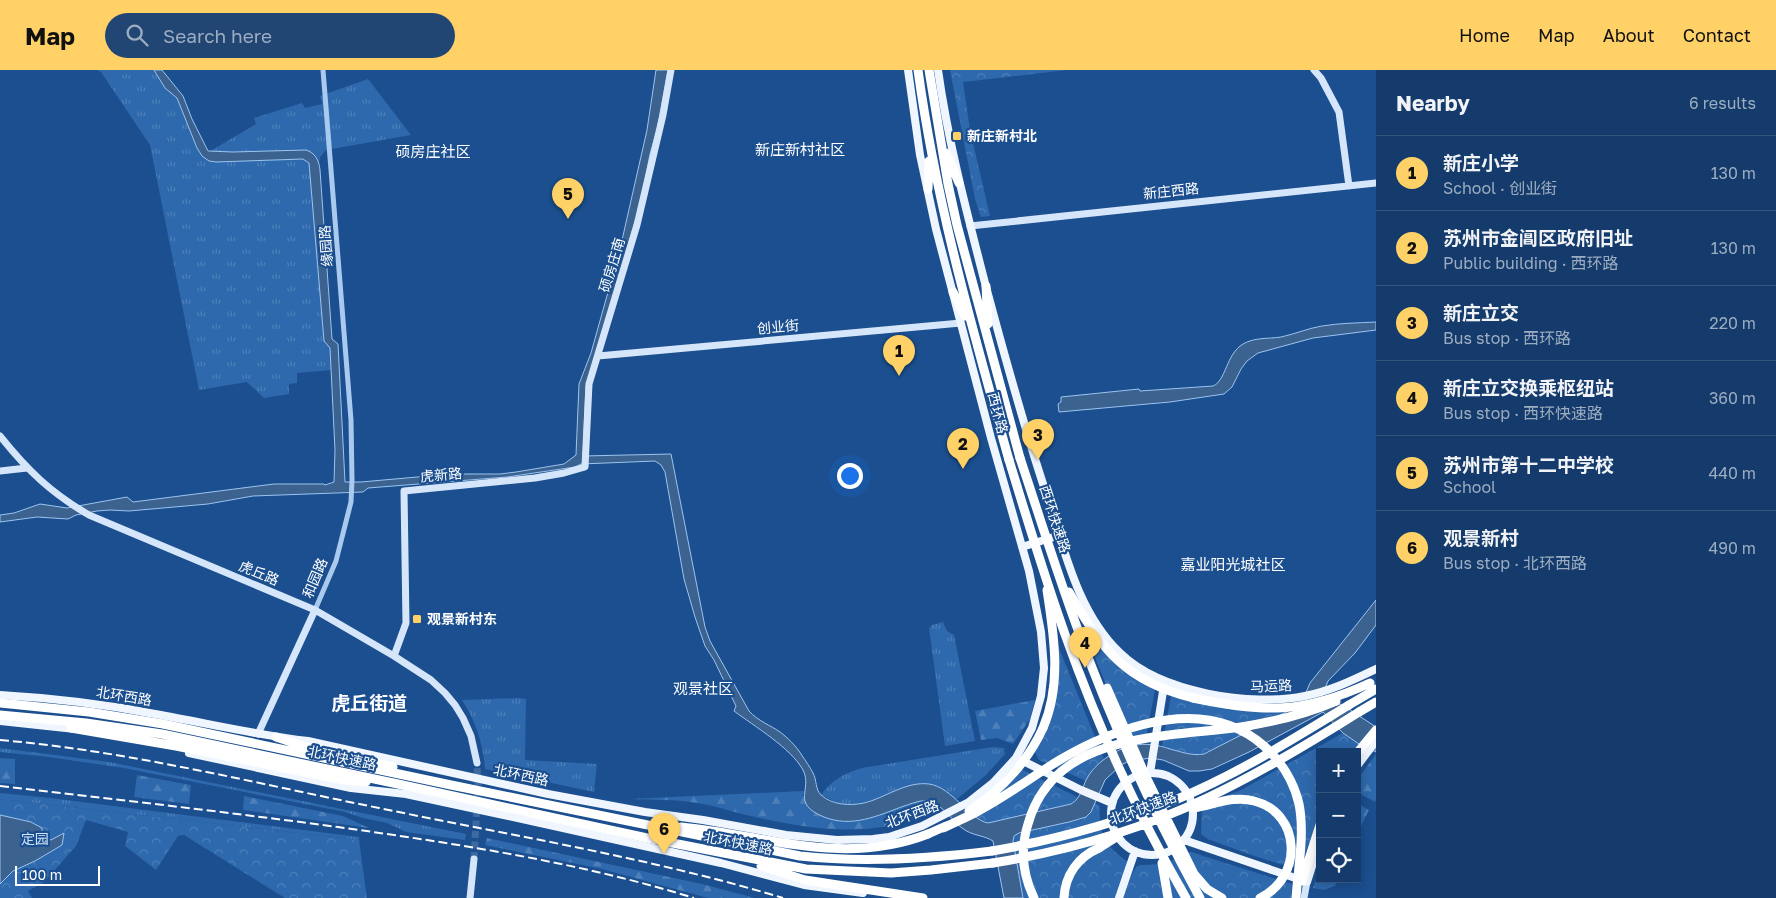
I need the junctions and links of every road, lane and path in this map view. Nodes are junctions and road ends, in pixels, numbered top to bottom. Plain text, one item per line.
1 (323, 70) edge
2 (671, 70) edge
3 (908, 70) edge
4 (918, 70) edge
5 (929, 70) edge
6 (938, 70) edge
7 (1314, 70) edge
8 (940, 142) junction
9 (930, 146) junction
10 (959, 182) junction
11 (1376, 183) edge
12 (1349, 186) junction
13 (928, 188) junction
14 (970, 226) junction
15 (986, 286) junction
16 (953, 292) junction
17 (961, 323) junction
18 (974, 334) junction
19 (989, 344) junction
20 (598, 356) junction
21 (350, 420) joint
22 (0, 436) edge
23 (585, 466) joint
24 (27, 468) junction
25 (0, 471) edge
26 (1060, 535) junction
27 (1022, 547) junction
28 (1058, 572) junction
29 (1045, 575) junction
30 (1067, 588) junction
31 (315, 610) junction
32 (394, 656) junction
33 (1376, 669) edge
34 (1165, 680) junction
35 (1374, 684) edge
36 (0, 695) edge
37 (1336, 699) junction
38 (1376, 702) edge
39 (0, 703) edge
40 (0, 715) edge
41 (0, 721) edge
42 (71, 728) junction
43 (1376, 730) edge
44 (258, 734) junction
45 (276, 737) junction
46 (1376, 741) edge
47 (1361, 748) edge
48 (1016, 758) junction
49 (1361, 760) edge
50 (477, 763) tunnel mouth
51 (1151, 769) junction
52 (398, 784) junction
53 (451, 785) junction
54 (1112, 803) junction
55 (1179, 810) junction
56 (646, 824) junction
57 (943, 828) junction
58 (1131, 828) junction
59 (1316, 836) edge
60 (1184, 840) junction
61 (1135, 851) junction
62 (718, 853) junction
63 (1160, 853) junction
64 (1316, 854) edge
65 (474, 859) tunnel mouth
66 (1307, 882) junction
67 (470, 898) edge
68 (896, 898) edge
69 (923, 898) edge
70 (1034, 898) edge
71 (1064, 898) edge
72 (1120, 898) edge
73 (1168, 898) edge
74 (1186, 898) edge
75 (1200, 898) edge
76 (1222, 898) edge
77 (1260, 898) edge
78 (1296, 898) edge
79 (1304, 898) edge

1 - 21 street, 缘园路
2 - 20 street, 硕房庄南
3 - 13 main road, 西环路
4 - 9 highway, 西环快速路
5 - 8 highway, 西环快速路
6 - 10 main road, 西环路
7 - 12 street
8 - 10 highway
8 - 19 highway, 西环快速路
9 - 13 highway
9 - 18 highway, 西环快速路
10 - 14 main road, 西环路
11 - 12 street, 新庄西路
12 - 14 street, 新庄西路
13 - 16 main road, 西环路
14 - 15 main road, 西环路
15 - 19 highway
15 - 26 main road, 西环路
16 - 17 main road, 西环路
16 - 18 highway
17 - 20 street, 创业街
17 - 27 main road, 西环路
18 - 29 highway, 西环快速路, bridge
19 - 28 highway, 西环快速路, bridge
20 - 23 street, 硕房庄南
21 - 31 street, 和园路
22 - 24 street, 虎丘路
23 - 32 street, 虎新路
24 - 25 street
24 - 31 street, 虎丘路
26 - 27 main road
26 - 34 main road, 西环路
27 - 48 main road, 西环路
28 - 30 highway, bridge
28 - 75 highway, 西环快速路, bridge
29 - 57 highway, bridge
29 - 63 highway, 西环快速路, bridge
30 - 37 highway, bridge
30 - 76 highway, bridge
31 - 32 street, 虎丘路
31 - 44 street, 和园路
32 - 50 street, 虎丘路
33 - 34 main road, 马运路
34 - 51 main road
35 - 37 highway
35 - 56 highway, 北环快速路, bridge
36 - 44 main road, 北环西路
37 - 70 highway, bridge
38 - 55 highway, 北环快速路, bridge
39 - 53 highway, 北环快速路
40 - 52 highway, 北环快速路
41 - 42 main road
42 - 52 highway
42 - 68 main road
43 - 47 highway
44 - 45 main road, 北环西路
45 - 48 main road, 北环西路
45 - 53 highway
46 - 49 main road
48 - 54 main road
51 - 54 main road
51 - 60 main road
52 - 62 highway, 北环快速路
53 - 56 highway, 北环快速路
54 - 61 main road
55 - 58 highway, 北环快速路, bridge
55 - 77 highway, bridge
56 - 57 highway, bridge
57 - 78 highway, bridge
58 - 62 highway, 北环快速路, bridge
58 - 71 highway, bridge
59 - 78 highway, bridge
60 - 61 main road
60 - 66 main road
61 - 72 main road
62 - 69 highway
63 - 73 highway, bridge
63 - 74 highway, 西环快速路, bridge
64 - 66 main road
65 - 67 street
66 - 79 street

